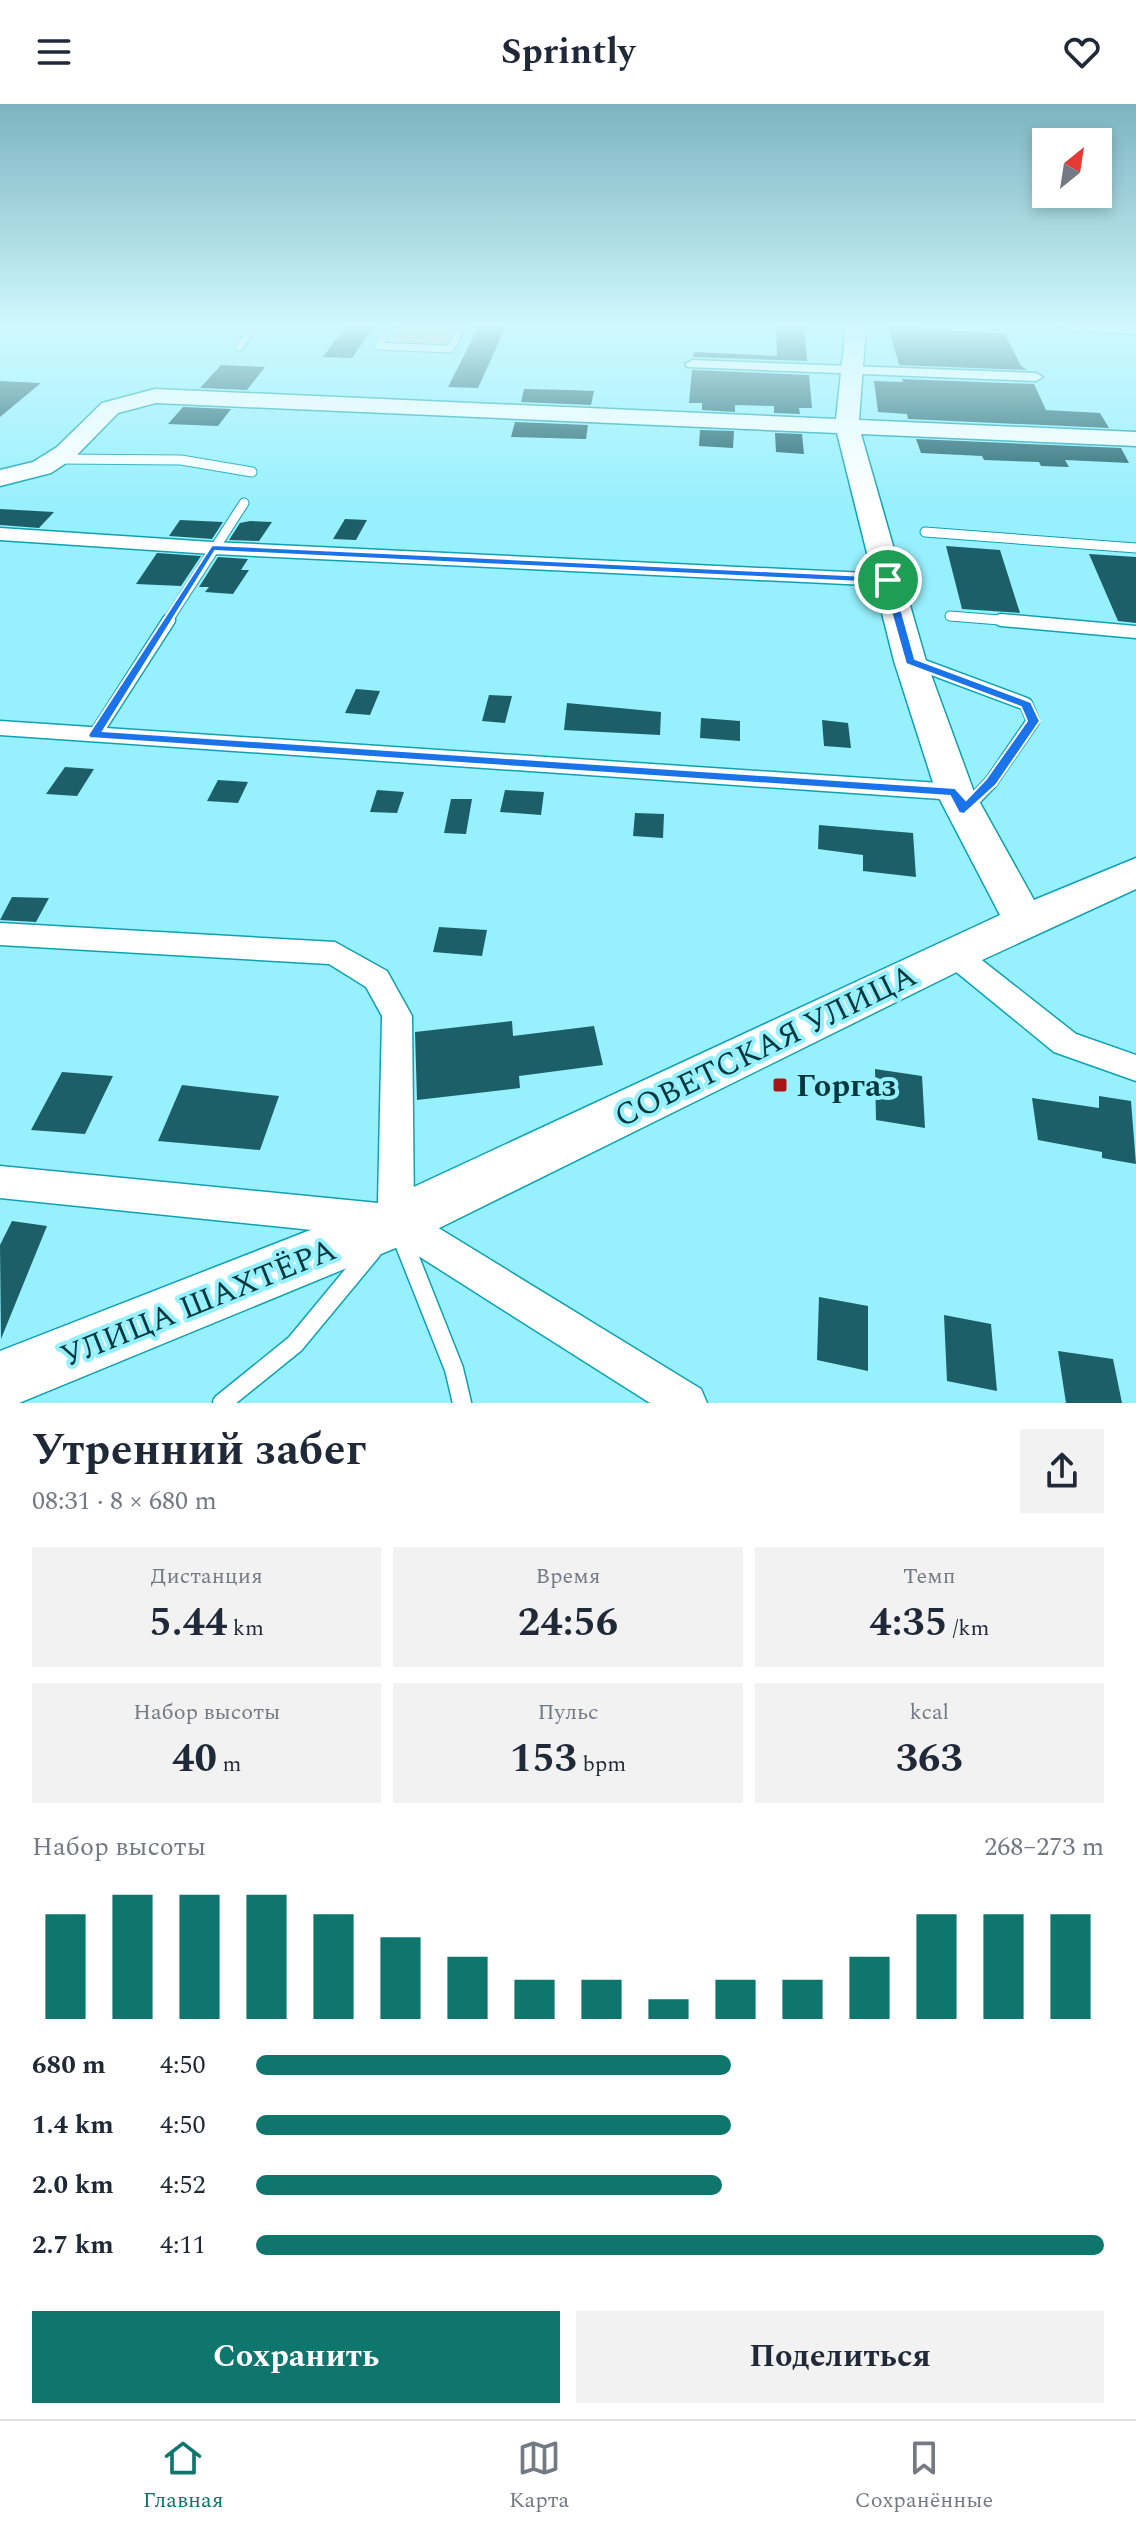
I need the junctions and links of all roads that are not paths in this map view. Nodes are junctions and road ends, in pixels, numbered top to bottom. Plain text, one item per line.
1 (850, 387) edge
2 (847, 426) junction
3 (1136, 439) edge
4 (55, 459) junction
5 (252, 472) dead end
6 (0, 478) edge
7 (244, 503) dead end
8 (925, 532) dead end
9 (0, 534) edge
10 (212, 548) junction
11 (1136, 548) edge
12 (888, 580) junction
13 (950, 616) dead end
14 (1136, 632) edge
15 (910, 661) junction
16 (0, 728) edge
17 (95, 735) junction
18 (959, 801) junction
19 (1136, 872) edge
20 (1025, 922) junction
21 (0, 934) edge
22 (954, 954) junction
23 (1136, 1068) edge
24 (0, 1182) edge
25 (396, 1222) junction
26 (0, 1381) edge
27 (222, 1403) edge
28 (462, 1403) edge
29 (687, 1403) edge

1 - 2 street
2 - 3 street
2 - 4 street
2 - 12 street
4 - 5 lane
4 - 6 street
7 - 10 lane
8 - 11 lane
9 - 10 street
10 - 12 street
10 - 17 lane
12 - 15 street
13 - 14 lane
15 - 18 street
15 - 18 lane
16 - 17 street
17 - 18 street
18 - 20 street
19 - 20 street, СОВЕТСКАЯ УЛИЦА
20 - 22 street, СОВЕТСКАЯ УЛИЦА
21 - 25 street
22 - 23 street
22 - 25 street, СОВЕТСКАЯ УЛИЦА
24 - 25 street
25 - 26 street, УЛИЦА ШАХТЁРА
25 - 27 lane
25 - 28 lane
25 - 29 street

